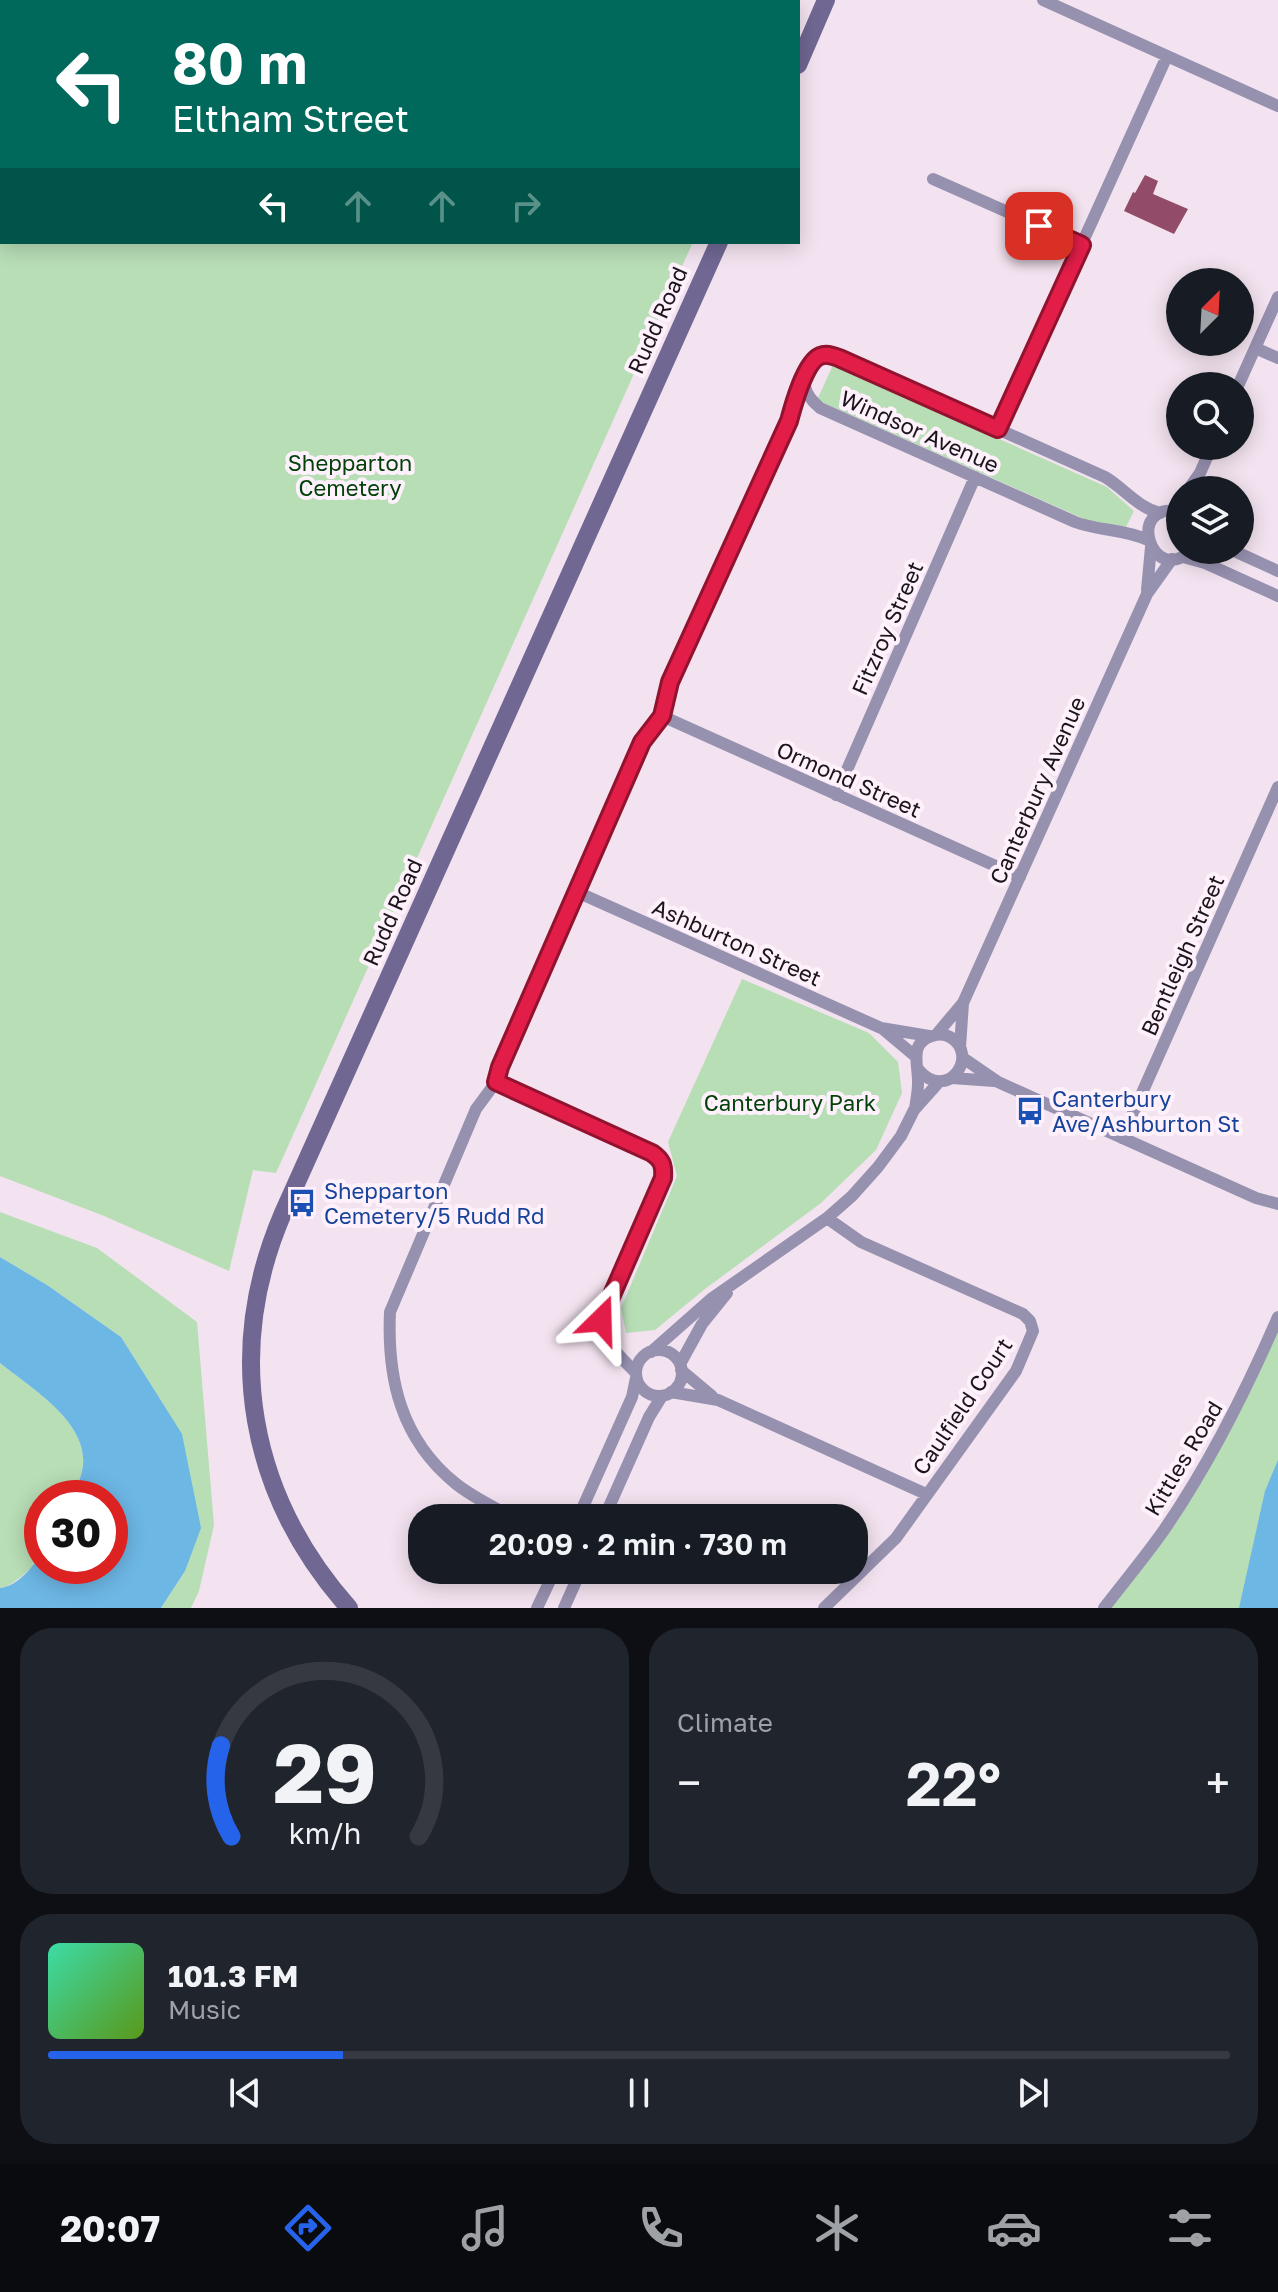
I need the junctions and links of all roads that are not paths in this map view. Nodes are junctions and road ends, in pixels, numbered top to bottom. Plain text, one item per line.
1 (826, 0) edge
2 (1049, 1) edge
3 (1167, 56) junction
4 (800, 60) edge
5 (1278, 106) edge
6 (933, 179) dead end
7 (718, 244) edge
8 (1082, 245) junction
9 (1278, 297) edge
10 (1255, 348) junction
11 (1278, 358) edge
12 (1244, 372) edge
13 (805, 376) junction
14 (820, 408) junction
15 (789, 421) junction
16 (998, 429) junction
17 (1206, 460) edge
18 (1200, 473) junction
19 (1198, 476) edge
20 (1199, 476) edge
21 (975, 477) junction
22 (1166, 511) edge
23 (1166, 514) edge
24 (1149, 544) junction
25 (1166, 558) edge
26 (1254, 560) edge
27 (1174, 564) edge
28 (1207, 564) edge
29 (1278, 571) edge
30 (1147, 594) junction
31 (1278, 596) edge
32 (662, 716) junction
33 (1278, 787) edge
34 (836, 795) junction
35 (1020, 877) junction
36 (577, 892) junction
37 (963, 1003) junction
38 (881, 1028) junction
39 (932, 1036) junction
40 (961, 1053) junction
41 (916, 1063) junction
42 (946, 1080) junction
43 (496, 1082) junction
44 (998, 1082) junction
45 (914, 1110) junction
46 (1122, 1138) junction
47 (1256, 1198) junction
48 (1278, 1204) edge
49 (1278, 1216) edge
50 (827, 1218) junction
51 (737, 1282) junction
52 (1278, 1317) edge
53 (614, 1347) junction
54 (647, 1354) junction
55 (680, 1367) junction
56 (636, 1376) junction
57 (667, 1394) junction
58 (718, 1400) junction
59 (926, 1494) junction
60 (488, 1504) edge
61 (584, 1504) edge
62 (610, 1504) edge
63 (548, 1584) edge
64 (575, 1584) edge
65 (349, 1608) edge
66 (537, 1608) edge
67 (564, 1608) edge
68 (824, 1608) edge
69 (1104, 1608) edge

1 - 4 street
2 - 3 street
3 - 5 street
3 - 8 street
6 - 8 street
7 - 65 street, Rudd Road
8 - 16 street
9 - 10 street
10 - 11 street
10 - 12 street
13 - 14 street, Windsor Avenue
13 - 15 street
13 - 16 street, Windsor Avenue
14 - 15 street
14 - 21 street, Windsor Avenue
15 - 32 street
16 - 22 street, Windsor Avenue
17 - 18 street
18 - 19 street
18 - 20 street
21 - 24 street, Windsor Avenue
21 - 34 street, Fitzroy Street
23 - 24 street, Canterbury Avenue
24 - 25 street, Windsor Avenue
24 - 30 street, Canterbury Avenue
26 - 29 street
27 - 30 street, Canterbury Avenue
28 - 31 street
30 - 35 street, Canterbury Avenue
32 - 34 street, Ormond Street
32 - 36 street
33 - 46 street, Bentleigh Street
34 - 35 street, Ormond Street
35 - 37 street, Canterbury Avenue
36 - 38 street, Ashburton Street
36 - 43 street
37 - 39 street, Canterbury Avenue
37 - 40 street, Canterbury Avenue
38 - 39 street, Ashburton Street
38 - 41 street, Ashburton Street
39 - 40 street
39 - 41 street
40 - 42 street
40 - 44 street
41 - 42 street
41 - 45 street
42 - 44 street
42 - 45 street
43 - 53 street
43 - 60 street
44 - 46 street
45 - 50 street
46 - 47 street
47 - 48 street
47 - 49 street
50 - 51 street
50 - 59 street, Caulfield Court
51 - 54 street
51 - 55 street
52 - 69 street, Kittles Road
53 - 54 street
53 - 56 street
54 - 55 street
54 - 56 street
55 - 57 street
55 - 58 street
56 - 57 street
56 - 61 street
57 - 58 street
57 - 62 street
58 - 59 street
59 - 68 street, Caulfield Court
63 - 66 street
64 - 67 street

